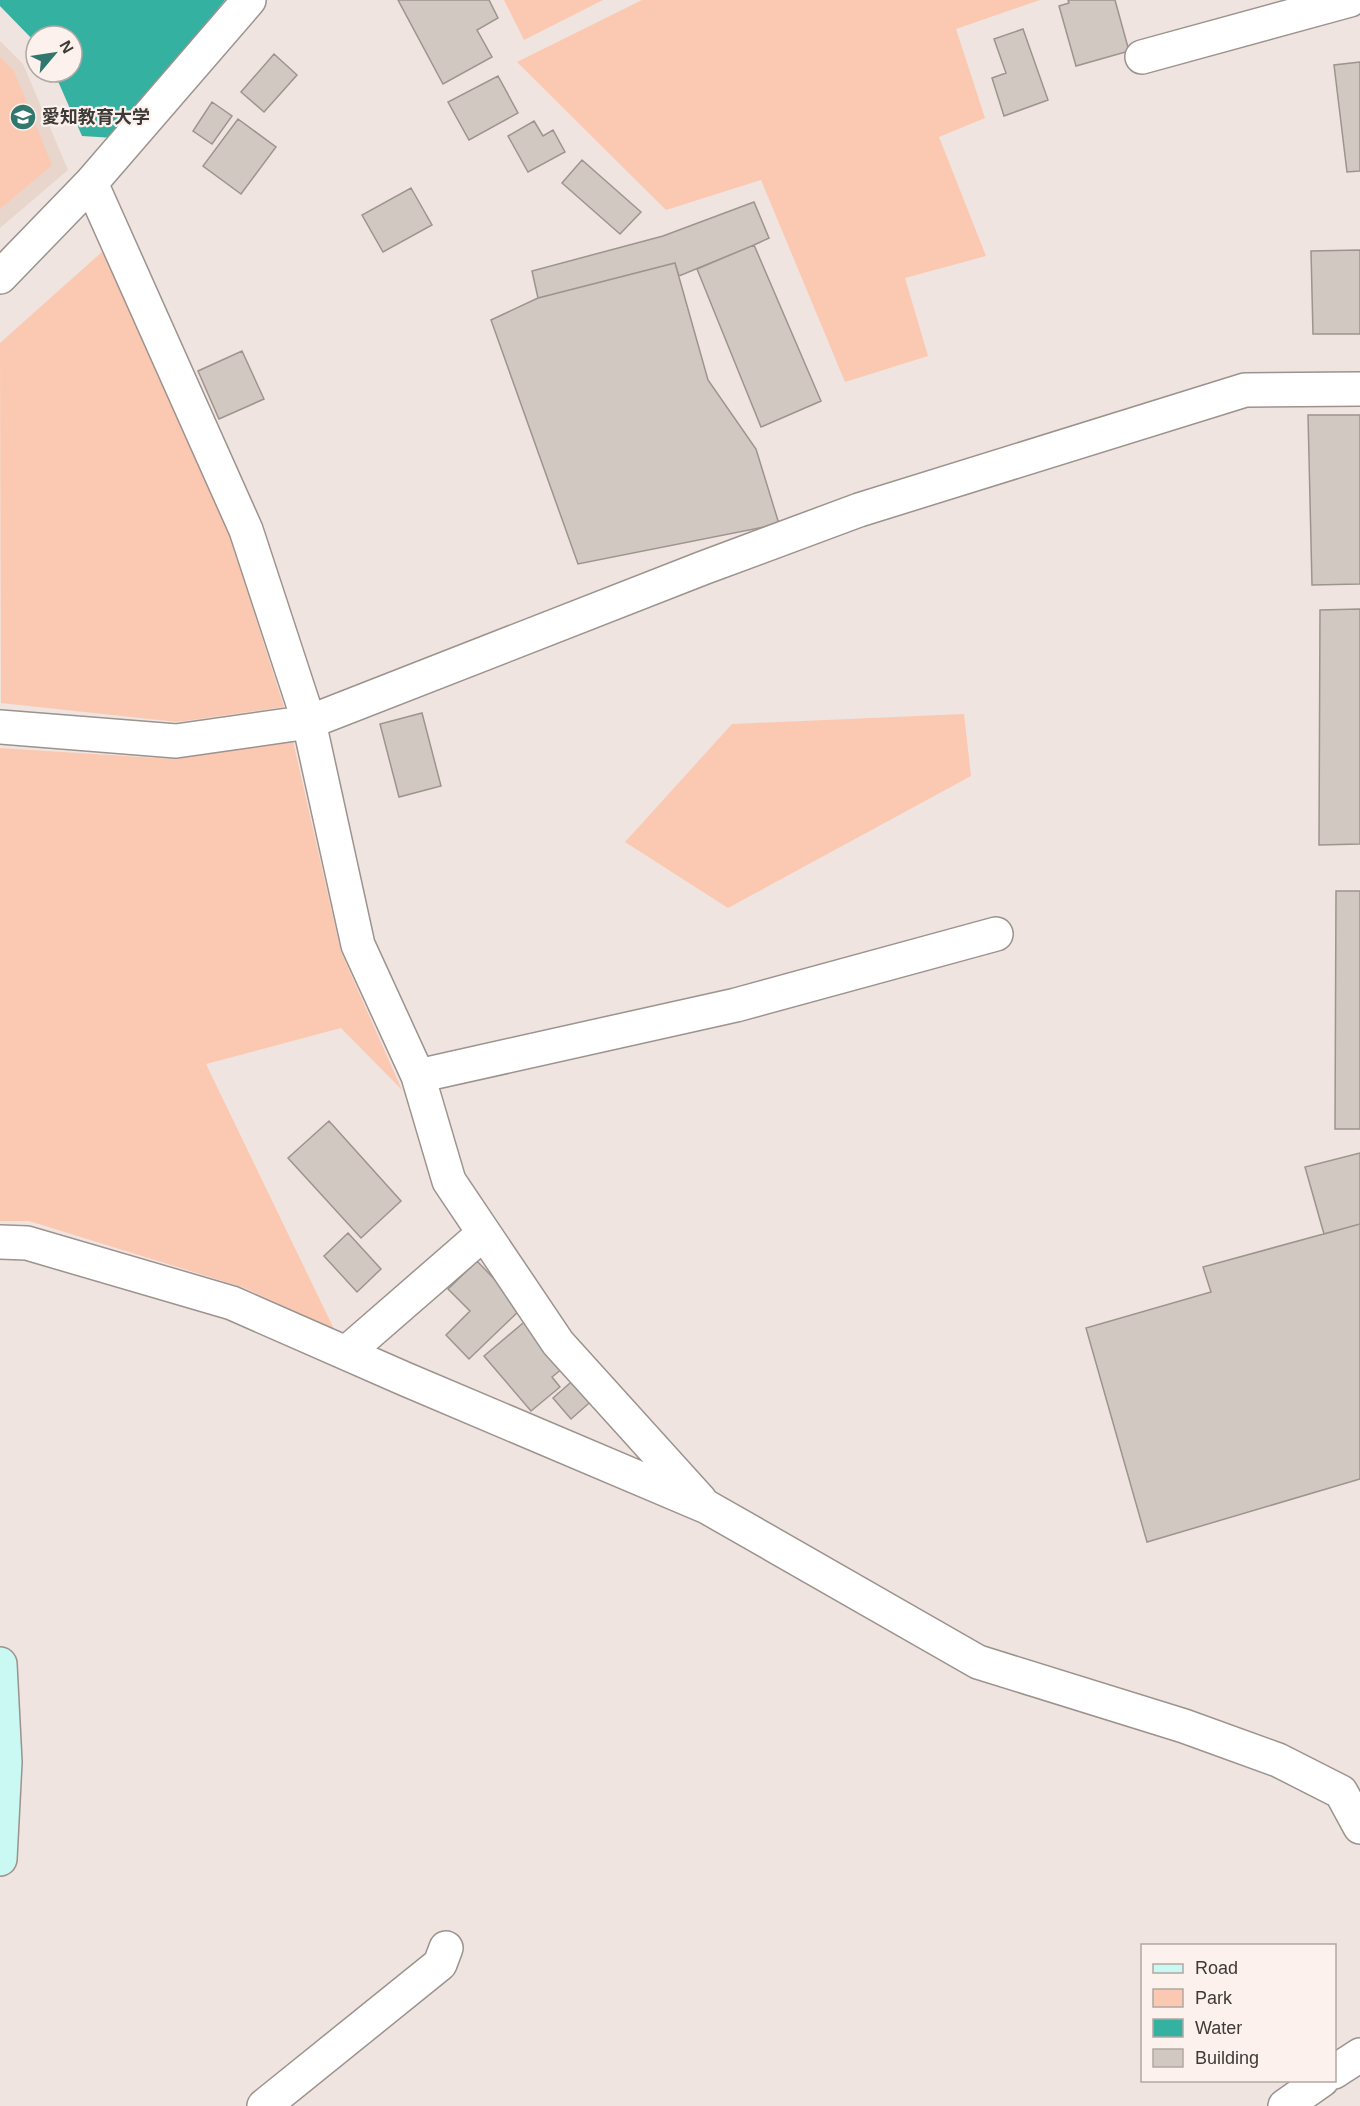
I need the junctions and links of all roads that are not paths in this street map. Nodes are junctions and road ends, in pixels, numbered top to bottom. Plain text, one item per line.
1 (249, 0) edge
2 (1350, 0) edge
3 (1142, 57) dead end
4 (91, 183) junction
5 (0, 277) edge
6 (1360, 389) edge
7 (309, 722) junction
8 (0, 727) edge
9 (996, 934) dead end
10 (418, 1076) junction
11 (484, 1233) junction
12 (0, 1242) edge
13 (346, 1353) junction
14 (707, 1507) junction
15 (0, 1664) edge
16 (1360, 1827) edge
17 (0, 1859) edge
18 (446, 1948) dead end
19 (1360, 2055) edge
20 (1336, 2071) edge
21 (1319, 2082) edge
22 (264, 2106) edge
23 (1284, 2106) edge

1 - 4 street
2 - 3 street
4 - 5 street
4 - 7 street
6 - 7 street
7 - 8 street
7 - 10 street
9 - 10 street
10 - 11 street
11 - 13 street
11 - 14 street
12 - 13 street
13 - 14 street
14 - 16 street
15 - 17 main road
18 - 22 street
19 - 20 street
21 - 23 street

